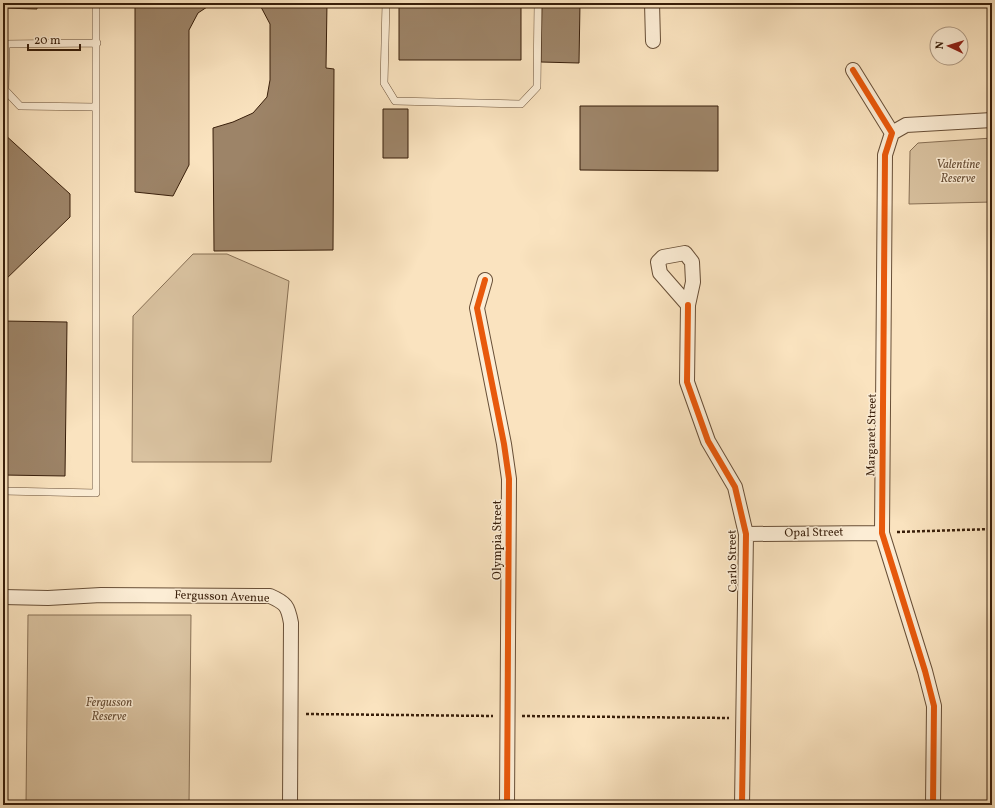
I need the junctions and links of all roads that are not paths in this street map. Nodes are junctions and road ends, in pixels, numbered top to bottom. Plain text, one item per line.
1 (96, 3) edge
2 (386, 3) edge
3 (538, 3) edge
4 (652, 3) edge
5 (653, 41) dead end
6 (97, 43) junction
7 (4, 44) edge
8 (853, 70) dead end
9 (96, 107) junction
10 (992, 120) edge
11 (892, 132) junction
12 (485, 280) dead end
13 (688, 305) dead end
14 (3, 491) edge
15 (882, 533) junction
16 (746, 534) junction
17 (3, 598) edge
18 (290, 805) edge
19 (507, 805) edge
20 (742, 805) edge
21 (933, 805) edge

1 - 6 lane
2 - 3 lane
4 - 5 street
6 - 7 lane
6 - 9 lane
7 - 9 lane
8 - 11 street
9 - 14 lane
10 - 11 street
11 - 15 street, Margaret Street
12 - 19 street, Olympia Street
13 - 16 street, Carlo Street
15 - 16 street, Opal Street
15 - 21 street, Margaret Street
16 - 20 street, Carlo Street
17 - 18 street, Fergusson Avenue

